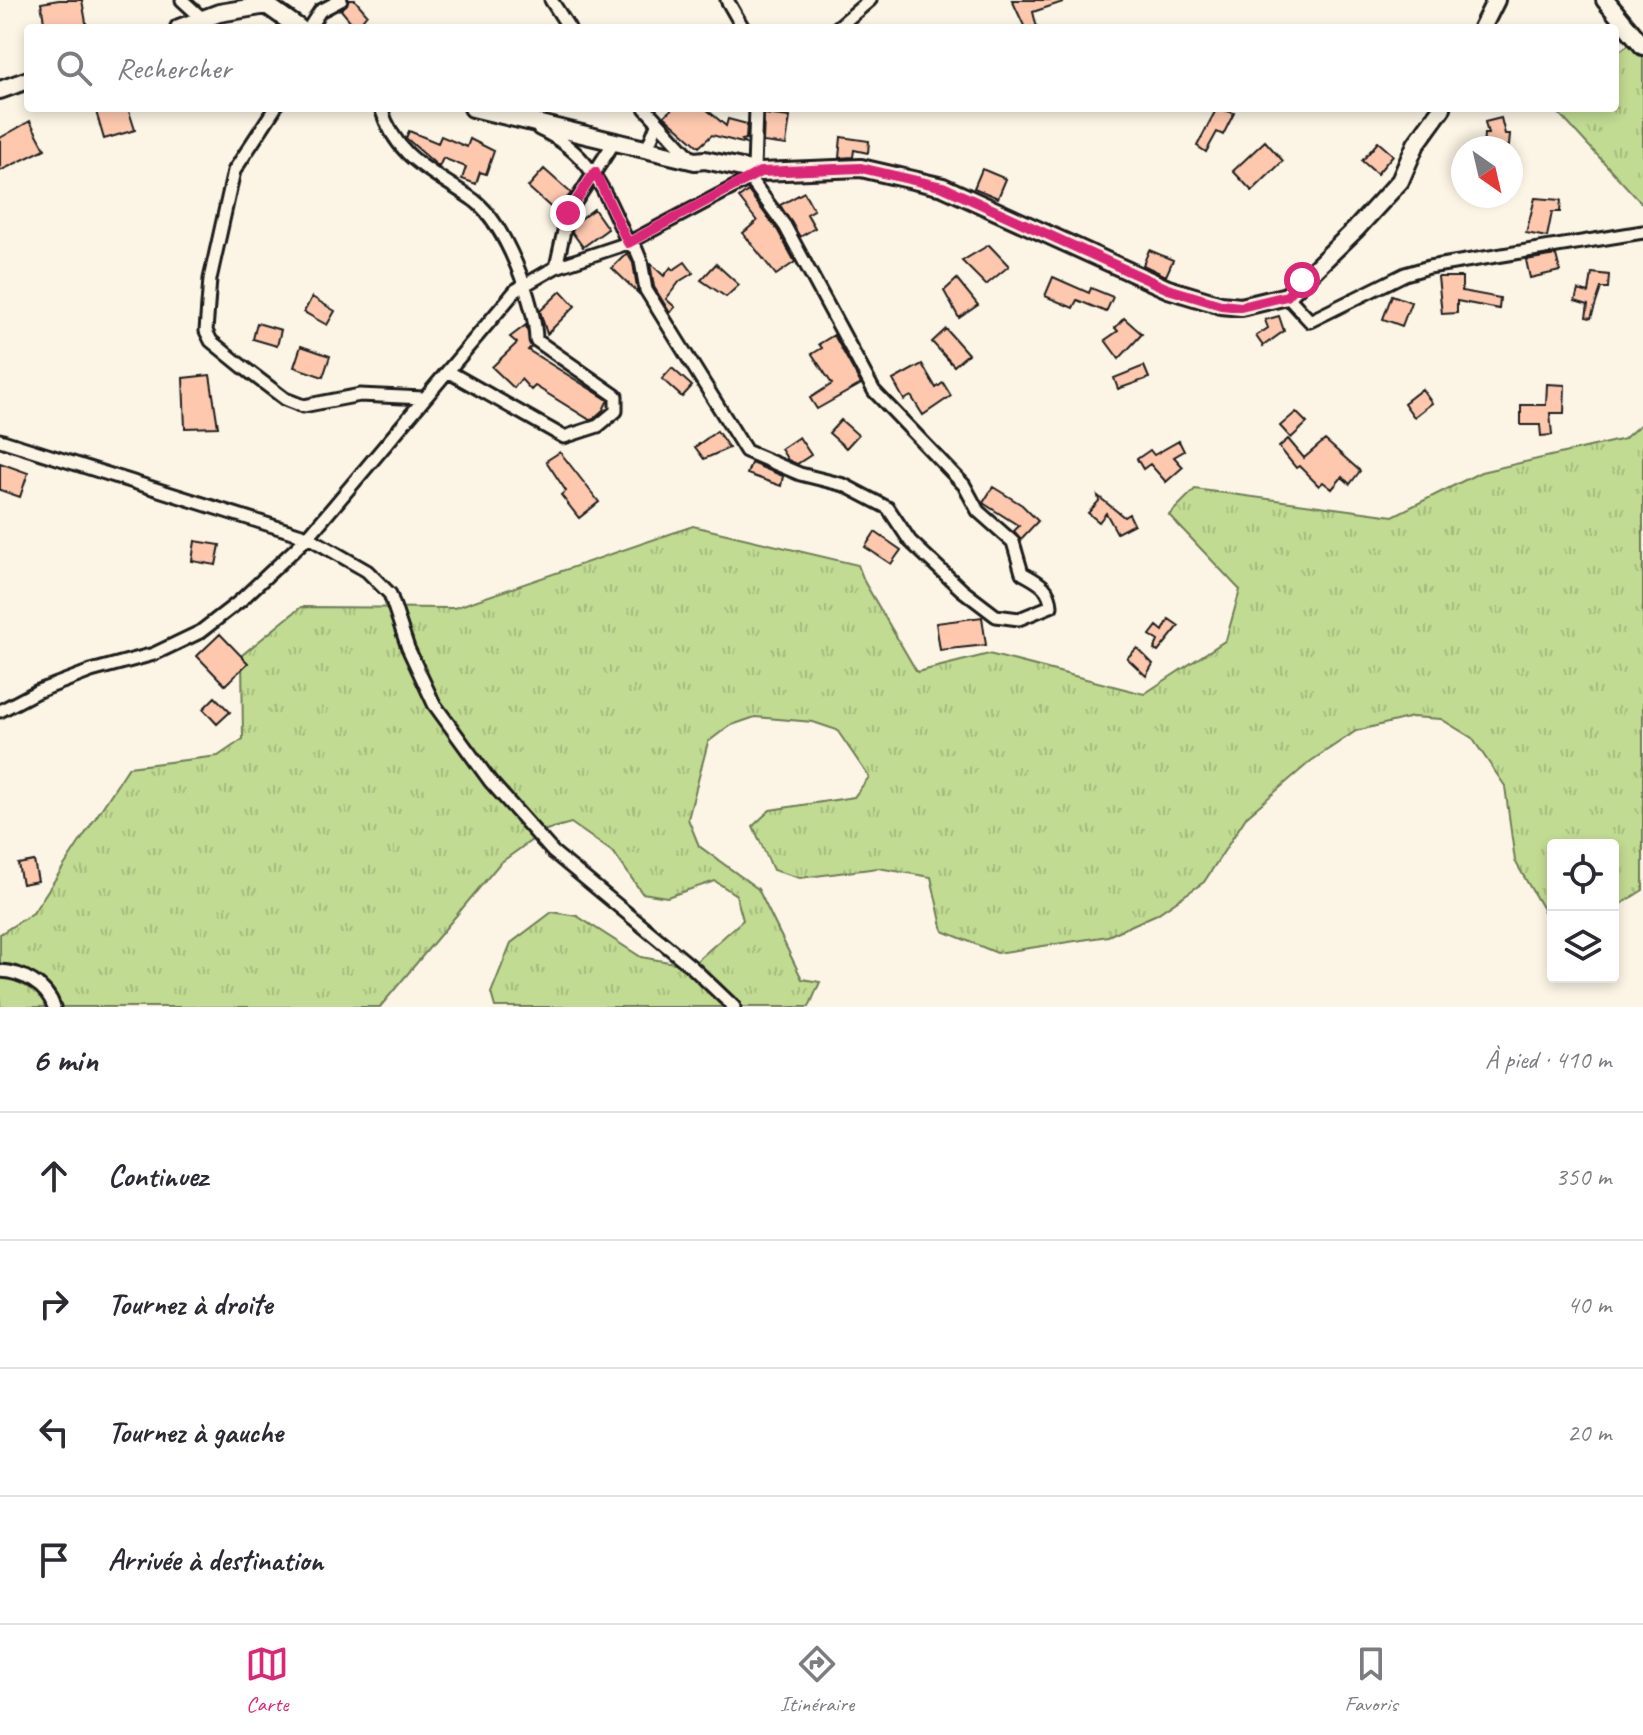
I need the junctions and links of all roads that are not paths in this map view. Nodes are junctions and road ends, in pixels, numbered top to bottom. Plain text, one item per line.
1 (182, 0) edge
2 (321, 0) edge
3 (341, 0) edge
4 (551, 0) edge
5 (727, 0) edge
6 (870, 0) edge
7 (1496, 0) edge
8 (1605, 0) edge
9 (206, 21) junction
10 (194, 24) edge
11 (293, 24) edge
12 (310, 24) edge
13 (311, 24) edge
14 (566, 24) edge
15 (741, 24) edge
16 (842, 24) edge
17 (1484, 24) edge
18 (1643, 46) edge
19 (24, 81) edge
20 (0, 90) edge
21 (272, 112) edge
22 (382, 112) edge
23 (488, 112) edge
24 (649, 112) edge
25 (756, 112) edge
26 (1439, 112) edge
27 (519, 120) junction
28 (658, 122) junction
29 (613, 144) junction
30 (647, 149) junction
31 (695, 161) junction
32 (595, 172) junction
33 (754, 173) junction
34 (1643, 232) edge
35 (628, 243) junction
36 (556, 267) junction
37 (525, 283) junction
38 (1287, 296) junction
39 (449, 372) junction
40 (423, 398) junction
41 (0, 440) edge
42 (308, 537) junction
43 (0, 711) edge
44 (0, 971) edge
45 (54, 1007) edge
46 (734, 1007) edge

1 - 9 street
2 - 12 street
3 - 13 street
4 - 14 street
5 - 15 street
6 - 16 street
7 - 17 main road
8 - 18 main road
9 - 10 main road
9 - 11 main road
19 - 20 main road
21 - 40 street
22 - 37 street
23 - 27 main road
24 - 28 street
25 - 33 street
26 - 38 main road
27 - 29 main road
27 - 32 street
28 - 30 street
28 - 31 street
29 - 30 main road
29 - 32 street
30 - 31 main road
31 - 33 main road
32 - 35 street
32 - 36 street
33 - 35 street
33 - 35 street
33 - 38 main road
34 - 38 street
35 - 36 street
36 - 37 street
37 - 39 street
37 - 39 street
39 - 40 street
40 - 42 street
41 - 42 street
42 - 43 street
42 - 46 street
44 - 45 street

